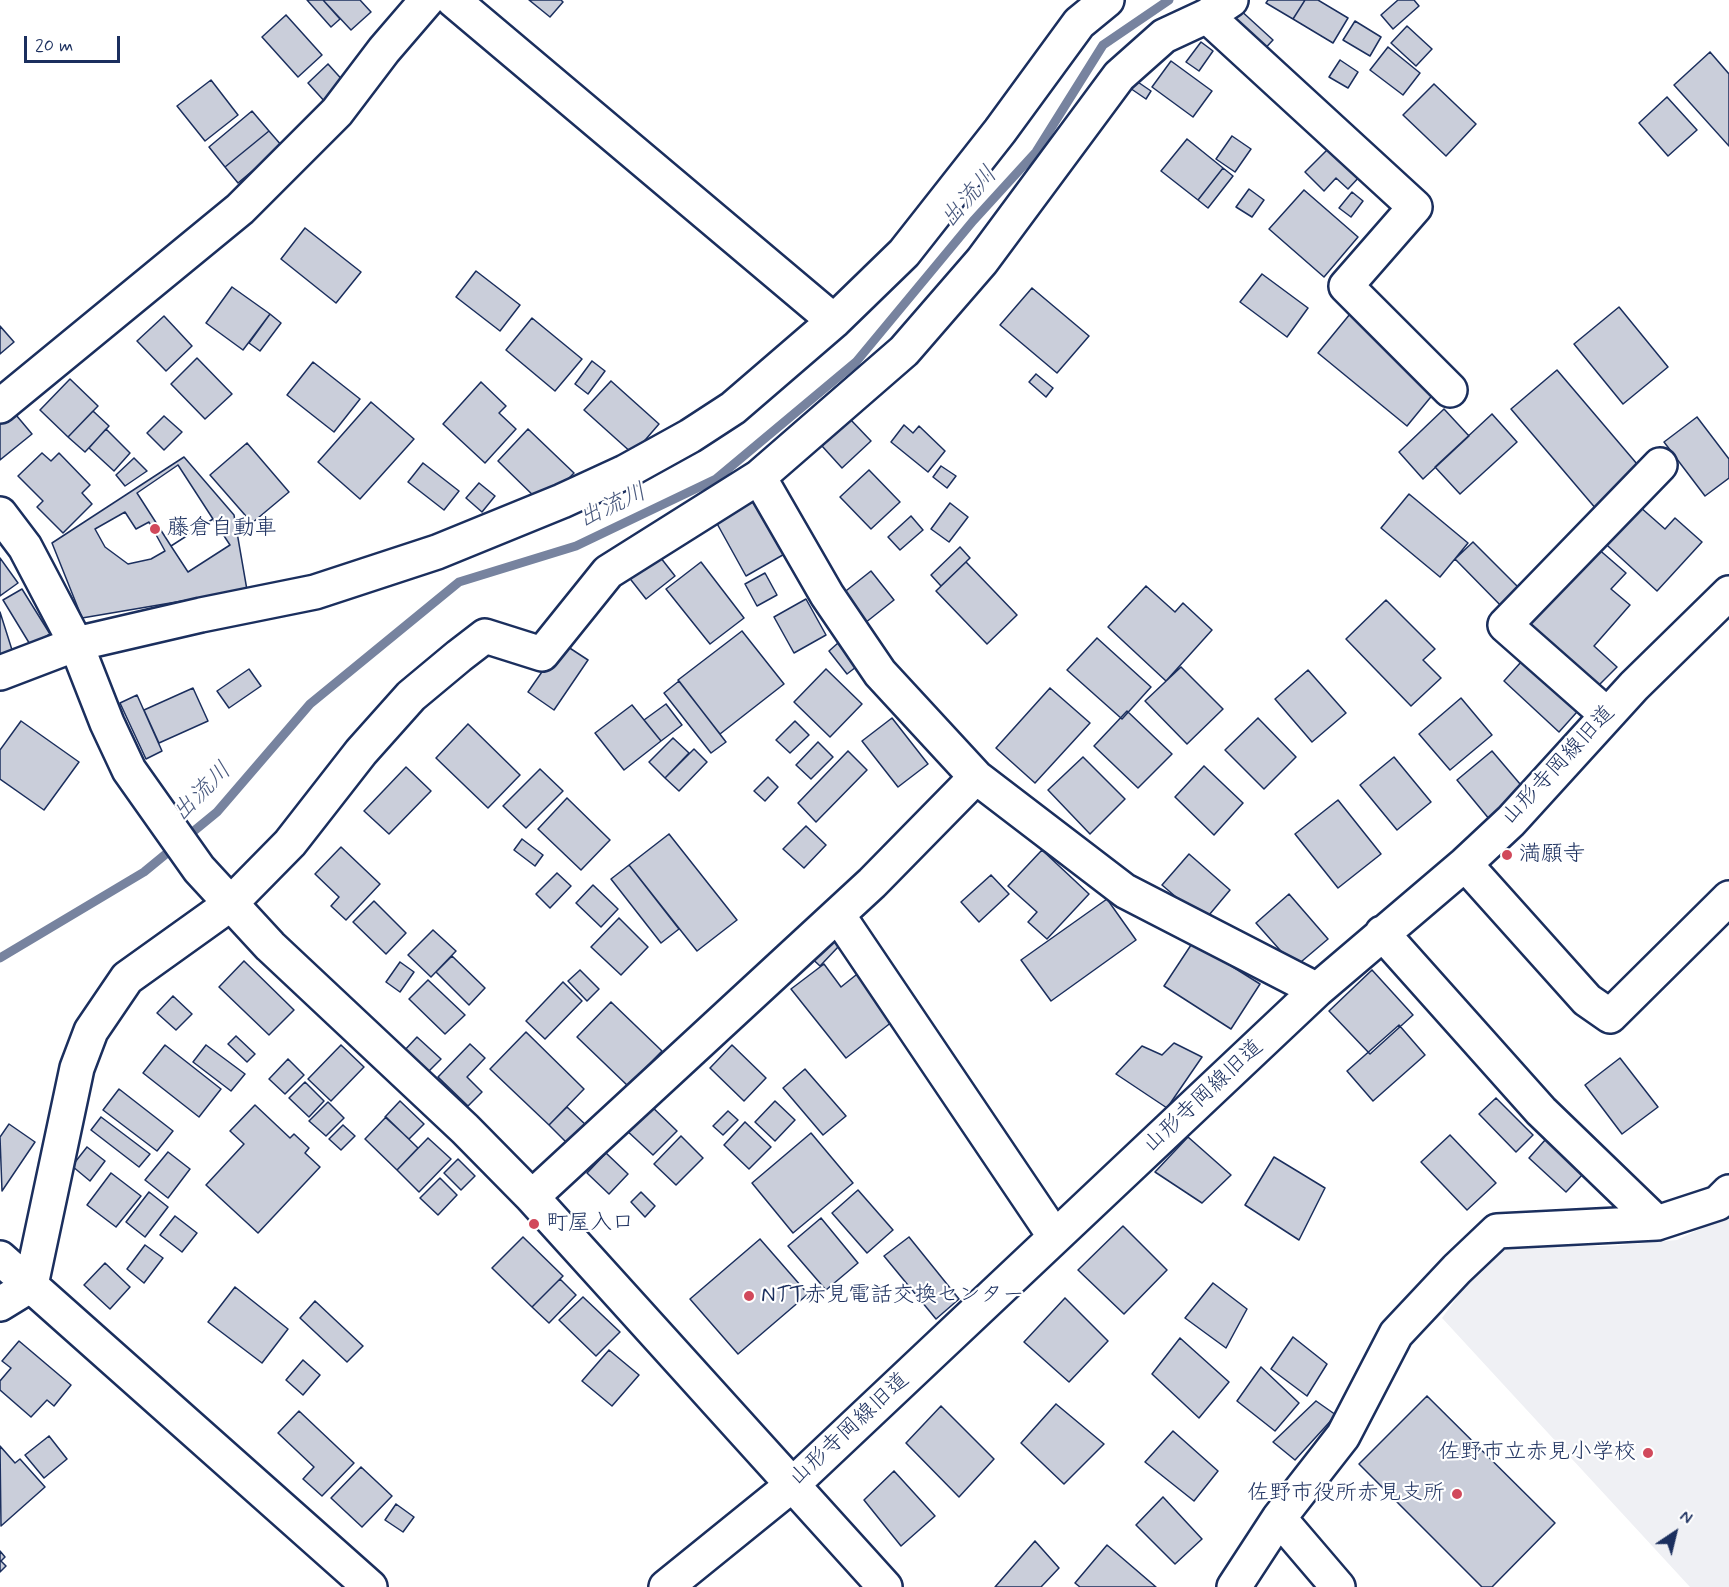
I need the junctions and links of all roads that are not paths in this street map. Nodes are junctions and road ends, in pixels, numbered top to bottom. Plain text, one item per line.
1 (427, 0) edge
2 (453, 0) edge
3 (1107, 0) edge
4 (1219, 8) edge
5 (834, 321) junction
6 (1450, 390) dead end
7 (0, 406) edge
8 (1660, 465) dead end
9 (759, 477) junction
10 (0, 514) edge
11 (1729, 594) edge
12 (76, 644) junction
13 (0, 673) edge
14 (1606, 714) junction
15 (976, 777) junction
16 (1465, 864) junction
17 (1729, 898) edge
18 (230, 905) junction
19 (838, 915) junction
20 (1382, 933) junction
21 (1317, 990) junction
22 (1729, 1192) edge
23 (532, 1197) junction
24 (1657, 1223) junction
25 (1055, 1237) junction
26 (0, 1258) edge
27 (31, 1285) junction
28 (0, 1304) edge
29 (792, 1485) junction
30 (1279, 1518) junction
31 (370, 1587) edge
32 (666, 1587) edge
33 (885, 1587) edge
34 (1234, 1587) edge
35 (1338, 1587) edge

1 - 7 street
2 - 5 street
3 - 5 street
4 - 6 street
4 - 9 street
5 - 12 street
8 - 14 street
9 - 15 street
9 - 18 street
10 - 12 street
11 - 14 street, 山形寺岡線旧道
12 - 13 street
12 - 18 street
14 - 16 street, 山形寺岡線旧道
15 - 19 street
15 - 21 street
16 - 17 street
16 - 20 street, 山形寺岡線旧道
18 - 23 street
18 - 27 street
19 - 23 street
19 - 25 street
20 - 21 street, 山形寺岡線旧道
20 - 24 street
21 - 25 street, 山形寺岡線旧道
22 - 24 street
23 - 29 street
24 - 30 street
25 - 29 street, 山形寺岡線旧道
26 - 27 street
27 - 28 street
27 - 31 street
29 - 32 street, 山形寺岡線旧道
29 - 33 street
30 - 34 street
30 - 35 street

